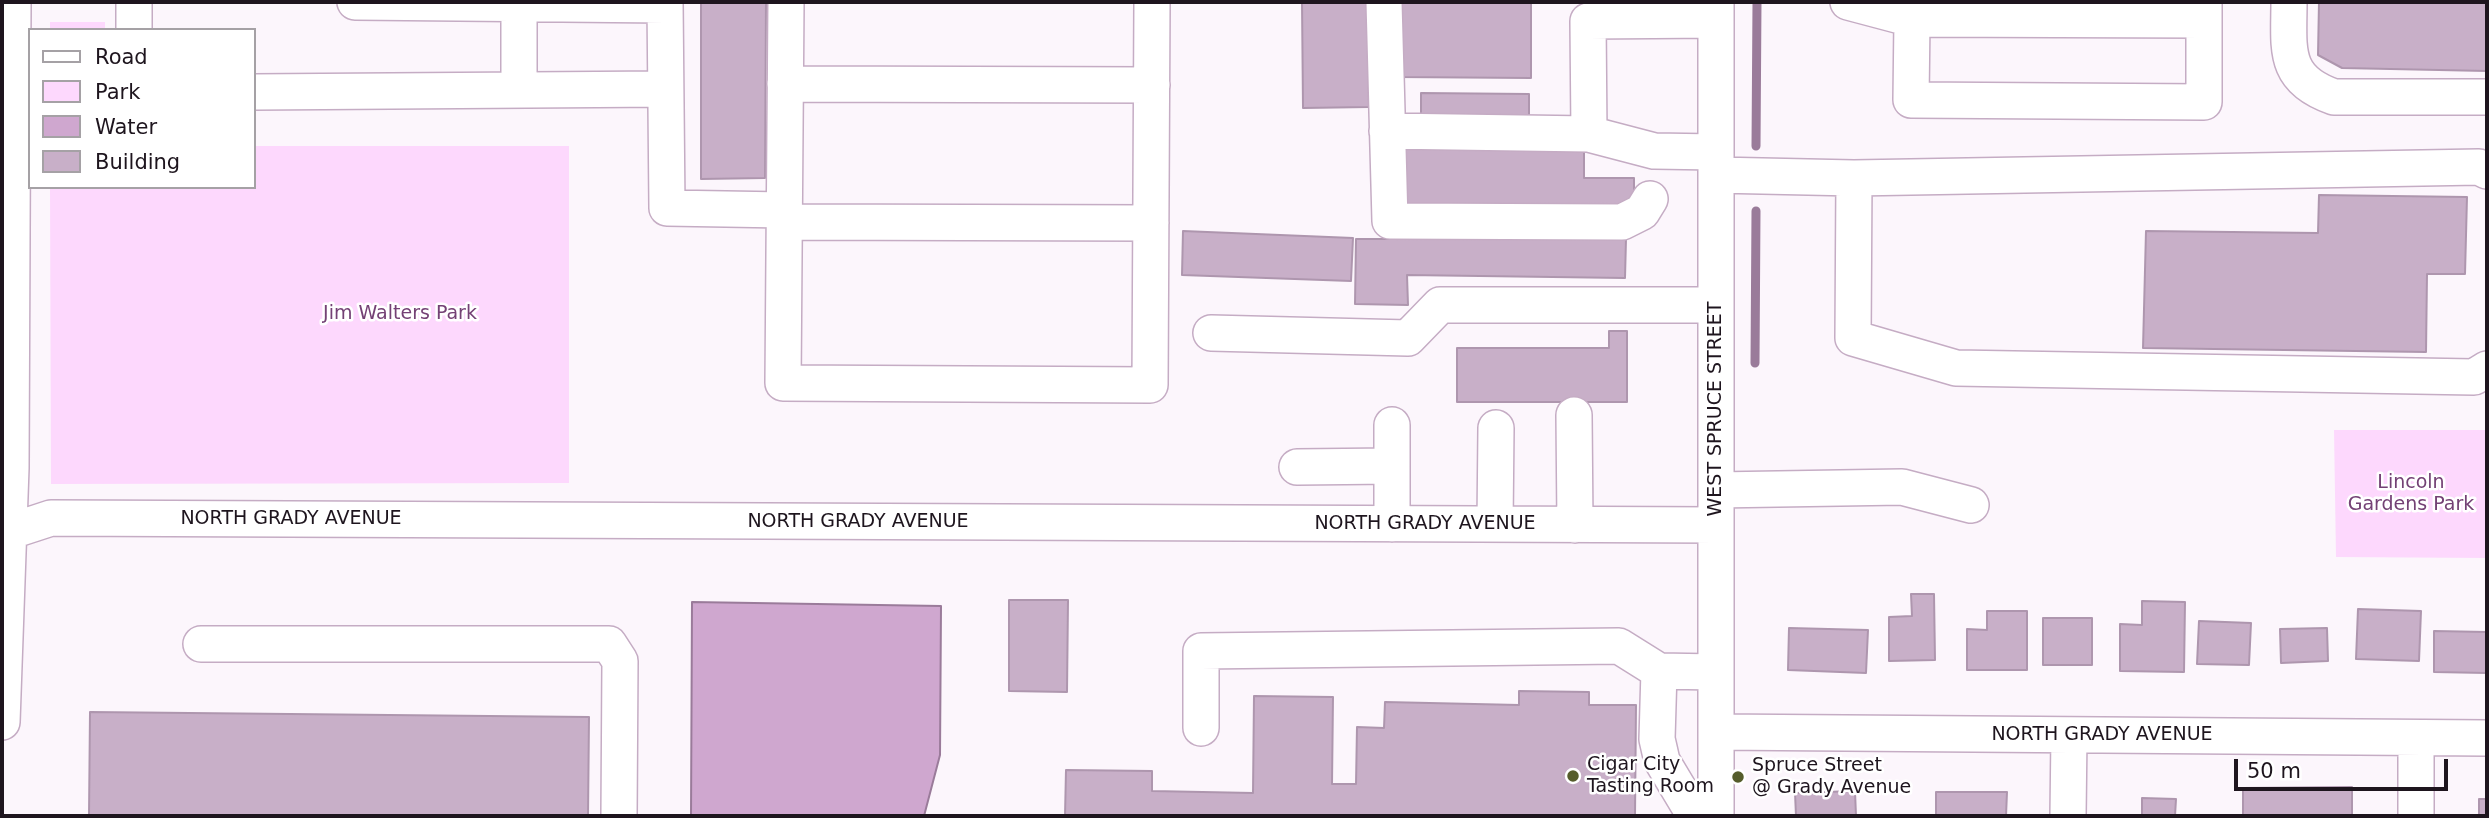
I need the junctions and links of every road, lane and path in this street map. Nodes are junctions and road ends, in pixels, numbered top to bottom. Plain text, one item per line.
1 (13, 2) edge
2 (134, 2) edge
3 (355, 2) edge
4 (519, 2) edge
5 (786, 2) edge
6 (1152, 2) edge
7 (1384, 2) edge
8 (1848, 2) edge
9 (2288, 2) edge
10 (624, 3) edge
11 (665, 3) edge
12 (1716, 11) edge
13 (2204, 11) edge
14 (1912, 19) junction
15 (134, 28) edge
16 (785, 84) junction
17 (1152, 85) junction
18 (665, 89) junction
19 (519, 90) junction
20 (256, 92) edge
21 (2487, 97) edge
22 (1387, 131) junction
23 (1589, 134) junction
24 (1716, 164) junction
25 (2487, 171) edge
26 (1854, 178) junction
27 (1650, 199) dead end
28 (784, 216) junction
29 (1151, 223) junction
30 (1716, 305) junction
31 (1211, 334) dead end
32 (2487, 369) edge
33 (1574, 415) dead end
34 (1392, 425) dead end
35 (1496, 428) dead end
36 (1392, 466) junction
37 (1297, 467) dead end
38 (1716, 490) junction
39 (1971, 505) dead end
40 (1392, 524) junction
41 (1495, 524) junction
42 (1575, 525) junction
43 (1716, 525) junction
44 (6, 533) edge
45 (201, 644) dead end
46 (1659, 671) junction
47 (1716, 672) junction
48 (2, 722) edge
49 (1201, 728) dead end
50 (1716, 732) junction
51 (2069, 735) junction
52 (2416, 738) junction
53 (2487, 738) edge
54 (619, 816) edge
55 (1695, 816) edge
56 (1716, 816) edge
57 (2068, 816) edge
58 (2416, 816) edge

1 - 44 street
2 - 15 street
3 - 4 street
4 - 10 street
4 - 19 street
5 - 16 street
6 - 17 street
7 - 22 street
8 - 14 street
9 - 21 street
10 - 11 street
11 - 18 street
12 - 23 street
12 - 24 street, WEST SPRUCE STREET
13 - 14 street
13 - 14 street
16 - 17 street
16 - 28 street
17 - 29 street
18 - 19 street
18 - 28 street
19 - 20 street
22 - 23 street
22 - 27 street
23 - 24 street
24 - 26 street
24 - 30 street, WEST SPRUCE STREET
25 - 26 street
26 - 32 street
28 - 29 street
28 - 29 street
30 - 31 street
30 - 38 street, WEST SPRUCE STREET
33 - 42 street
34 - 36 street
35 - 41 street
36 - 37 street
36 - 40 street
38 - 39 street
38 - 43 street, WEST SPRUCE STREET
40 - 41 street, NORTH GRADY AVENUE
40 - 44 street, NORTH GRADY AVENUE
41 - 42 street, NORTH GRADY AVENUE
42 - 43 street, NORTH GRADY AVENUE
43 - 47 street, WEST SPRUCE STREET
44 - 48 street
45 - 54 street
46 - 47 street
46 - 49 street
46 - 55 street
47 - 50 street, WEST SPRUCE STREET
50 - 51 street, NORTH GRADY AVENUE
50 - 56 street, WEST SPRUCE STREET
51 - 52 street, NORTH GRADY AVENUE
51 - 57 street
52 - 53 street, NORTH GRADY AVENUE
52 - 58 street

